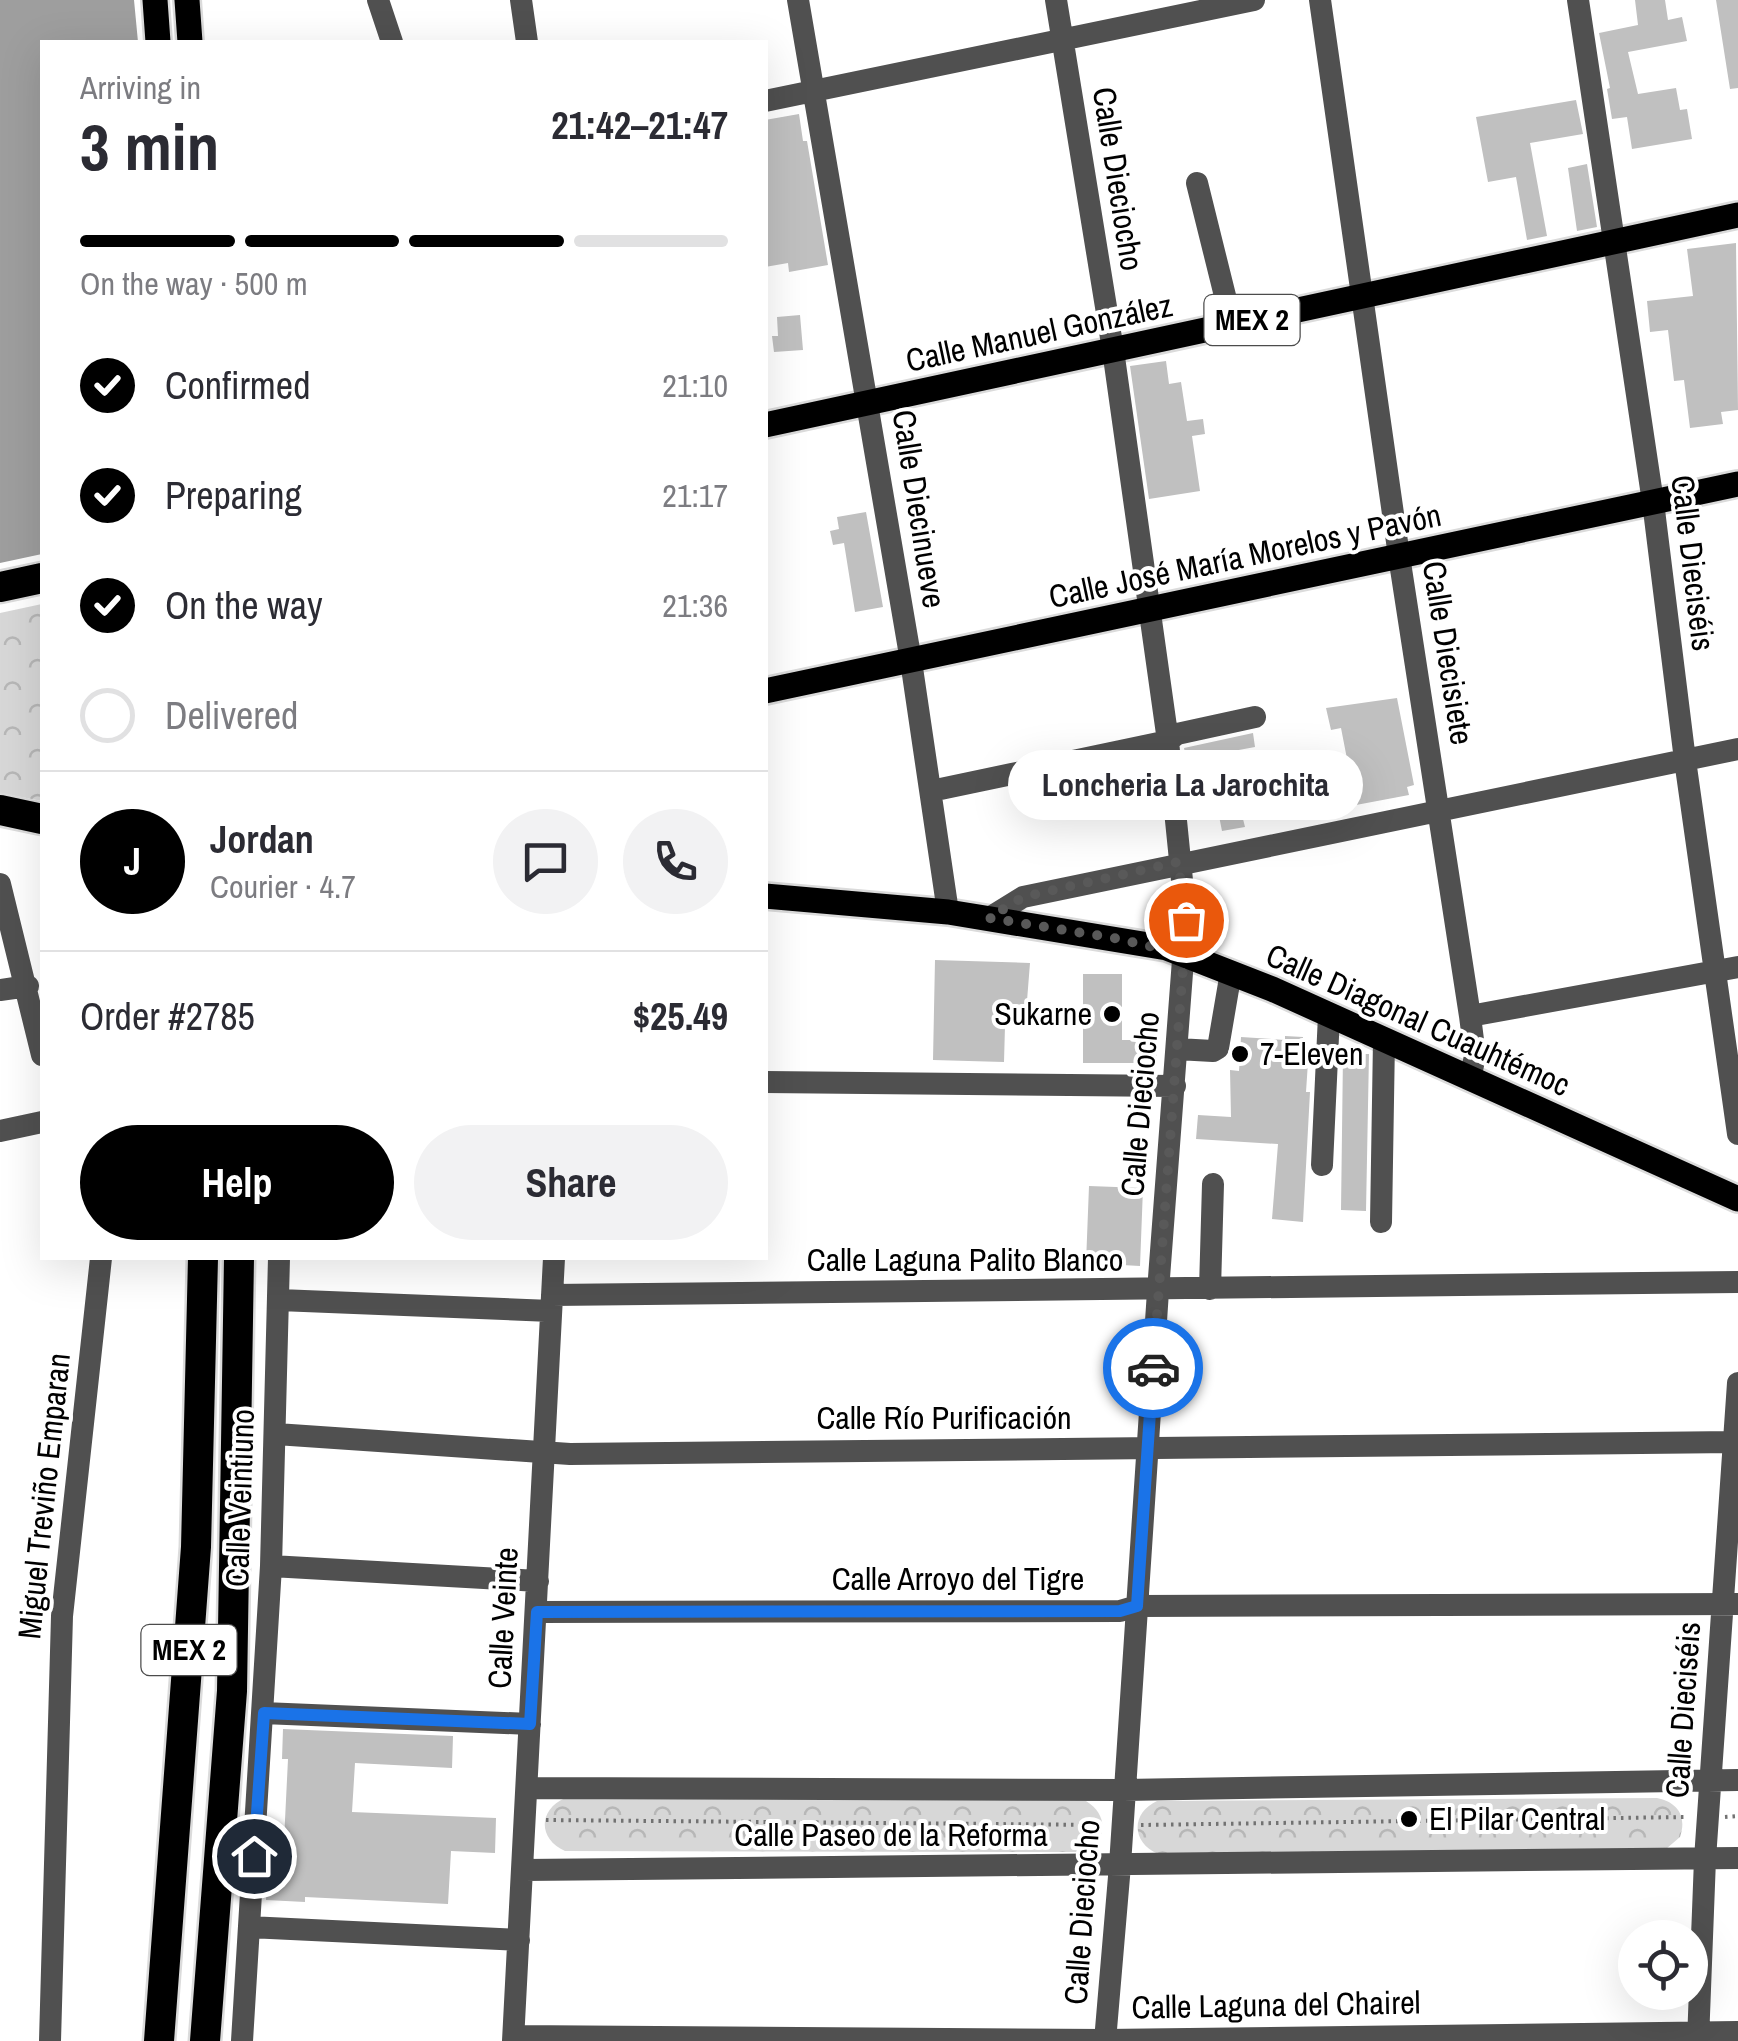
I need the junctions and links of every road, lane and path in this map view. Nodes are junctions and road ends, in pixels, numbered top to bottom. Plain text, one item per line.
1 (155, 0) edge
2 (187, 0) edge
3 (378, 0) edge
4 (521, 0) edge
5 (798, 0) edge
6 (1056, 0) edge
7 (1254, 0) edge
8 (1320, 0) edge
9 (1578, 0) edge
10 (158, 40) edge
11 (190, 40) edge
12 (391, 40) edge
13 (527, 40) edge
14 (1062, 40) junction
15 (813, 90) junction
16 (768, 99) edge
17 (1197, 183) dead end
18 (1738, 215) edge
19 (1613, 243) junction
20 (1362, 297) junction
21 (1232, 324) junction
22 (1113, 350) junction
23 (868, 402) junction
24 (768, 424) edge
25 (1738, 484) edge
26 (1653, 502) junction
27 (1399, 556) junction
28 (40, 578) edge
29 (0, 587) edge
30 (1148, 610) junction
31 (912, 660) junction
32 (768, 690) edge
33 (1255, 717) dead end
34 (1168, 742) junction
35 (1738, 749) edge
36 (1685, 760) junction
37 (930, 791) junction
38 (0, 810) edge
39 (1440, 810) junction
40 (40, 819) edge
41 (1178, 862) junction
42 (0, 884) edge
43 (768, 896) edge
44 (948, 912) junction
45 (989, 918) junction
46 (1184, 954) junction
47 (1727, 969) edge
48 (1231, 972) junction
49 (28, 986) junction
50 (0, 990) edge
51 (1329, 1015) junction
52 (1470, 1016) junction
53 (1384, 1040) junction
54 (40, 1045) edge
55 (1177, 1049) junction
56 (1470, 1078) junction
57 (768, 1082) edge
58 (1174, 1086) junction
59 (40, 1122) edge
60 (0, 1131) edge
61 (1738, 1134) edge
62 (1322, 1166) dead end
63 (1213, 1184) dead end
64 (1738, 1199) edge
65 (1380, 1222) dead end
66 (101, 1260) edge
67 (202, 1260) edge
68 (238, 1260) edge
69 (279, 1260) edge
70 (554, 1260) edge
71 (1738, 1282) edge
72 (1210, 1289) junction
73 (1158, 1291) junction
74 (279, 1300) junction
75 (552, 1303) junction
76 (1738, 1383) edge
77 (276, 1434) junction
78 (1734, 1442) junction
79 (1148, 1448) junction
80 (545, 1451) junction
81 (1734, 1497) edge
82 (271, 1566) junction
83 (538, 1581) junction
84 (1730, 1604) edge
85 (1137, 1606) junction
86 (537, 1612) junction
87 (264, 1713) junction
88 (530, 1724) junction
89 (1711, 1780) junction
90 (1738, 1780) edge
91 (527, 1788) junction
92 (1124, 1790) junction
93 (1738, 1858) edge
94 (1705, 1859) junction
95 (1120, 1866) junction
96 (524, 1870) junction
97 (249, 1927) junction
98 (519, 1940) junction
99 (1738, 2032) edge
100 (1698, 2036) edge
101 (514, 2038) edge
102 (50, 2041) edge
103 (159, 2041) edge
104 (205, 2041) edge
105 (242, 2041) edge
106 (1105, 2041) edge

1 - 10 main road
2 - 11 main road
3 - 12 street
4 - 13 street
5 - 15 street, Calle Diecinueve
6 - 14 street, Calle Dieciocho
7 - 14 street
8 - 20 street, Calle Diecisiete
9 - 19 street, Calle Dieciséis
14 - 15 street
14 - 22 street, Calle Dieciocho
15 - 16 street
15 - 23 street, Calle Diecinueve
17 - 21 street
18 - 19 main road, Calle Manuel González / MEX 2
19 - 20 main road, Calle Manuel González / MEX 2
19 - 26 street, Calle Dieciséis
20 - 21 main road, Calle Manuel González / MEX 2
20 - 27 street, Calle Diecisiete
21 - 22 main road, Calle Manuel González / MEX 2
22 - 23 main road, Calle Manuel González / MEX 2
22 - 30 street, Calle Dieciocho
23 - 24 main road, Calle Manuel González / MEX 2
23 - 31 street, Calle Diecinueve
25 - 26 main road, Calle José María Morelos y Pavón
26 - 27 main road, Calle José María Morelos y Pavón
26 - 36 street, Calle Dieciséis
27 - 30 main road, Calle José María Morelos y Pavón
27 - 39 street, Calle Diecisiete
28 - 29 highway
30 - 31 main road, Calle José María Morelos y Pavón
30 - 34 street, Calle Dieciocho
31 - 32 main road, Calle José María Morelos y Pavón
31 - 37 street, Calle Diecinueve
33 - 34 street
34 - 37 street
34 - 41 street, Calle Dieciocho
35 - 36 street
36 - 39 street
36 - 47 street, Calle Dieciséis
37 - 44 street, Calle Diecinueve
38 - 40 highway
39 - 41 street
39 - 52 street, Calle Diecisiete
41 - 45 street
41 - 46 street, Calle Dieciocho
42 - 49 street
43 - 44 main road, Calle Diagonal Cuauhtémoc
44 - 45 main road, Calle Diagonal Cuauhtémoc
45 - 46 main road, Calle Diagonal Cuauhtémoc
46 - 48 main road, Calle Diagonal Cuauhtémoc
46 - 55 street, Calle Dieciocho
47 - 52 street
47 - 61 street, Calle Dieciséis
48 - 51 main road, Calle Diagonal Cuauhtémoc
48 - 55 street
49 - 50 street
49 - 54 street
51 - 53 main road, Calle Diagonal Cuauhtémoc
51 - 62 street
52 - 56 street, Calle Diecisiete
53 - 56 main road, Calle Diagonal Cuauhtémoc
53 - 65 street
55 - 58 street, Calle Dieciocho
56 - 64 main road, Calle Diagonal Cuauhtémoc
57 - 58 street
58 - 73 street, Calle Dieciocho
59 - 60 street
63 - 72 street
66 - 102 street, Miguel Treviño Emparan
67 - 103 highway, MEX 2
68 - 104 highway, MEX 2
69 - 74 street, Calle Veintiuno
70 - 75 street, Calle Veinte
71 - 72 street, Calle Laguna Palito Blanco
72 - 73 street, Calle Laguna Palito Blanco
73 - 75 street, Calle Laguna Palito Blanco
73 - 79 street, Calle Dieciocho
74 - 75 street, Calle Laguna Palito Blanco
74 - 77 street, Calle Veintiuno
75 - 80 street, Calle Veinte
76 - 78 street, Calle Dieciséis
77 - 80 street, Calle Río Purificación
77 - 82 street, Calle Veintiuno
78 - 79 street, Calle Río Purificación
78 - 81 street, Calle Dieciséis
79 - 80 street, Calle Río Purificación
79 - 85 street, Calle Dieciocho
80 - 83 street, Calle Veinte
81 - 84 street, Calle Dieciséis
82 - 83 street
82 - 87 street, Calle Veintiuno
83 - 86 street, Calle Veinte
84 - 85 street, Calle Arroyo del Tigre
84 - 89 street, Calle Dieciséis
85 - 86 street, Calle Arroyo del Tigre
85 - 92 street, Calle Dieciocho
86 - 88 street, Calle Veinte
87 - 88 street
87 - 97 street, Calle Veintiuno
88 - 91 street, Calle Veinte
89 - 90 street, Calle Paseo de la Reforma
89 - 92 street, Calle Paseo de la Reforma
89 - 94 street, Calle Dieciséis
91 - 92 street, Calle Paseo de la Reforma
91 - 96 street, Calle Veinte
92 - 95 street, Calle Dieciocho
93 - 94 street, Calle Paseo de la Reforma
94 - 95 street, Calle Paseo de la Reforma
94 - 100 street, Calle Dieciséis
95 - 96 street, Calle Paseo de la Reforma
95 - 106 street, Calle Dieciocho
96 - 98 street, Calle Veinte
97 - 98 street
97 - 105 street, Calle Veintiuno
98 - 101 street, Calle Veinte
99 - 100 street, Calle Laguna del Chairel
100 - 106 street, Calle Laguna del Chairel
101 - 106 street, Calle Laguna del Chairel

